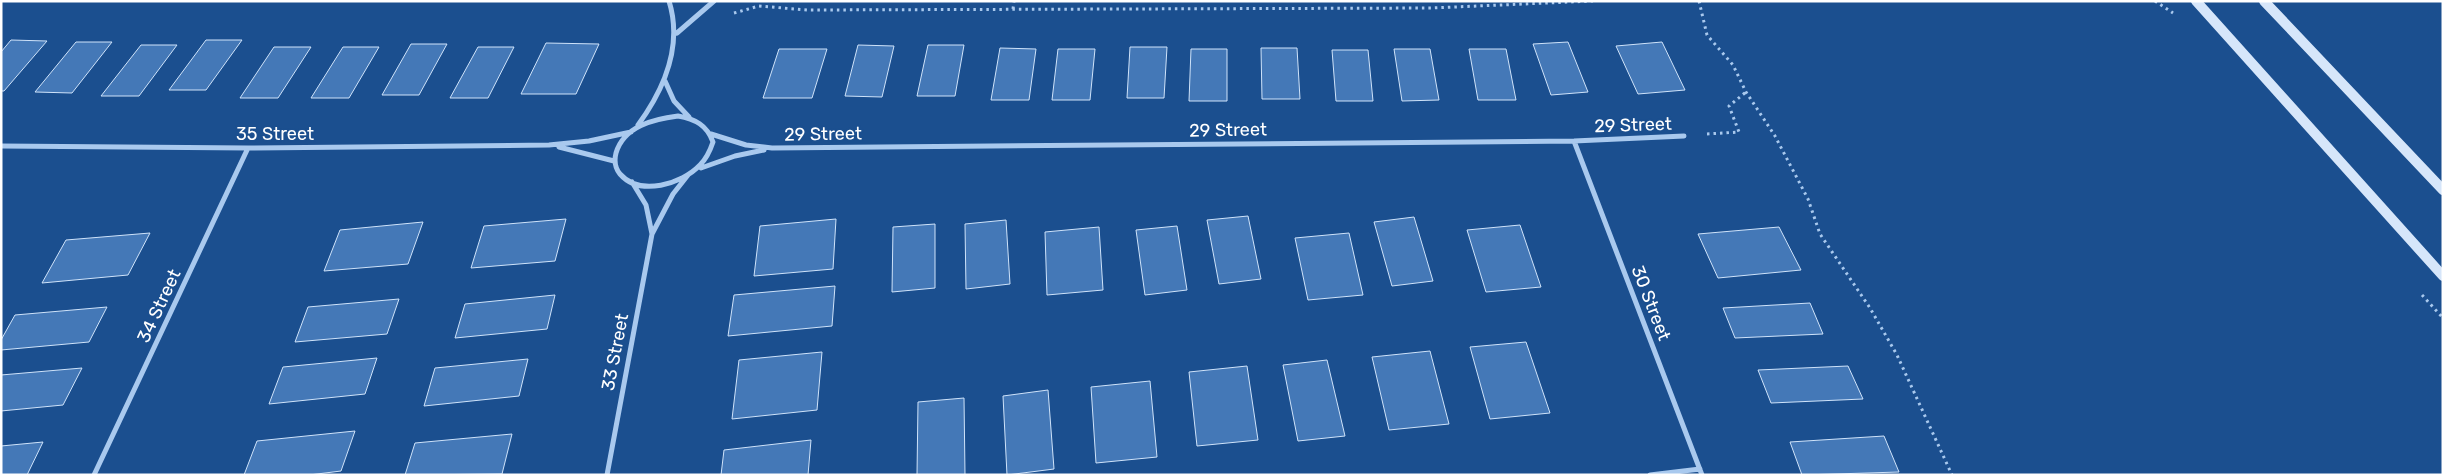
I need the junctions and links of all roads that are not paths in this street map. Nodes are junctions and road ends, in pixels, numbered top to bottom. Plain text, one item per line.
1 (669, 1) edge
2 (714, 1) edge
3 (2196, 1) edge
4 (2264, 1) edge
5 (676, 33) junction
6 (664, 81) junction
7 (691, 118) junction
8 (636, 128) junction
9 (631, 132) junction
10 (711, 134) junction
11 (1684, 136) road end
12 (1574, 141) junction
13 (548, 145) junction
14 (1, 146) edge
15 (248, 148) junction
16 (772, 148) junction
17 (614, 161) junction
18 (699, 168) junction
19 (688, 175) junction
20 (632, 182) junction
21 (2443, 190) edge
22 (652, 234) junction
23 (2443, 276) edge
24 (1701, 472) edge
25 (94, 475) edge
26 (607, 475) edge
27 (1650, 475) edge

1 - 5 street
2 - 5 street
3 - 23 street
4 - 21 street
5 - 6 street
6 - 7 street
6 - 8 street
7 - 8 street
7 - 10 street
8 - 9 street
9 - 13 street
9 - 17 street
10 - 16 street, 29 Street
10 - 18 street
11 - 12 street, 29 Street
12 - 16 street, 29 Street
12 - 24 street, 30 Street
13 - 15 street, 35 Street
13 - 17 street
14 - 15 street, 35 Street
15 - 25 street, 34 Street
16 - 18 street, 29 Street
17 - 20 street
18 - 19 street
19 - 20 street
19 - 22 street, 33 Street
20 - 22 street, 33 Street
22 - 26 street, 33 Street
24 - 27 street

